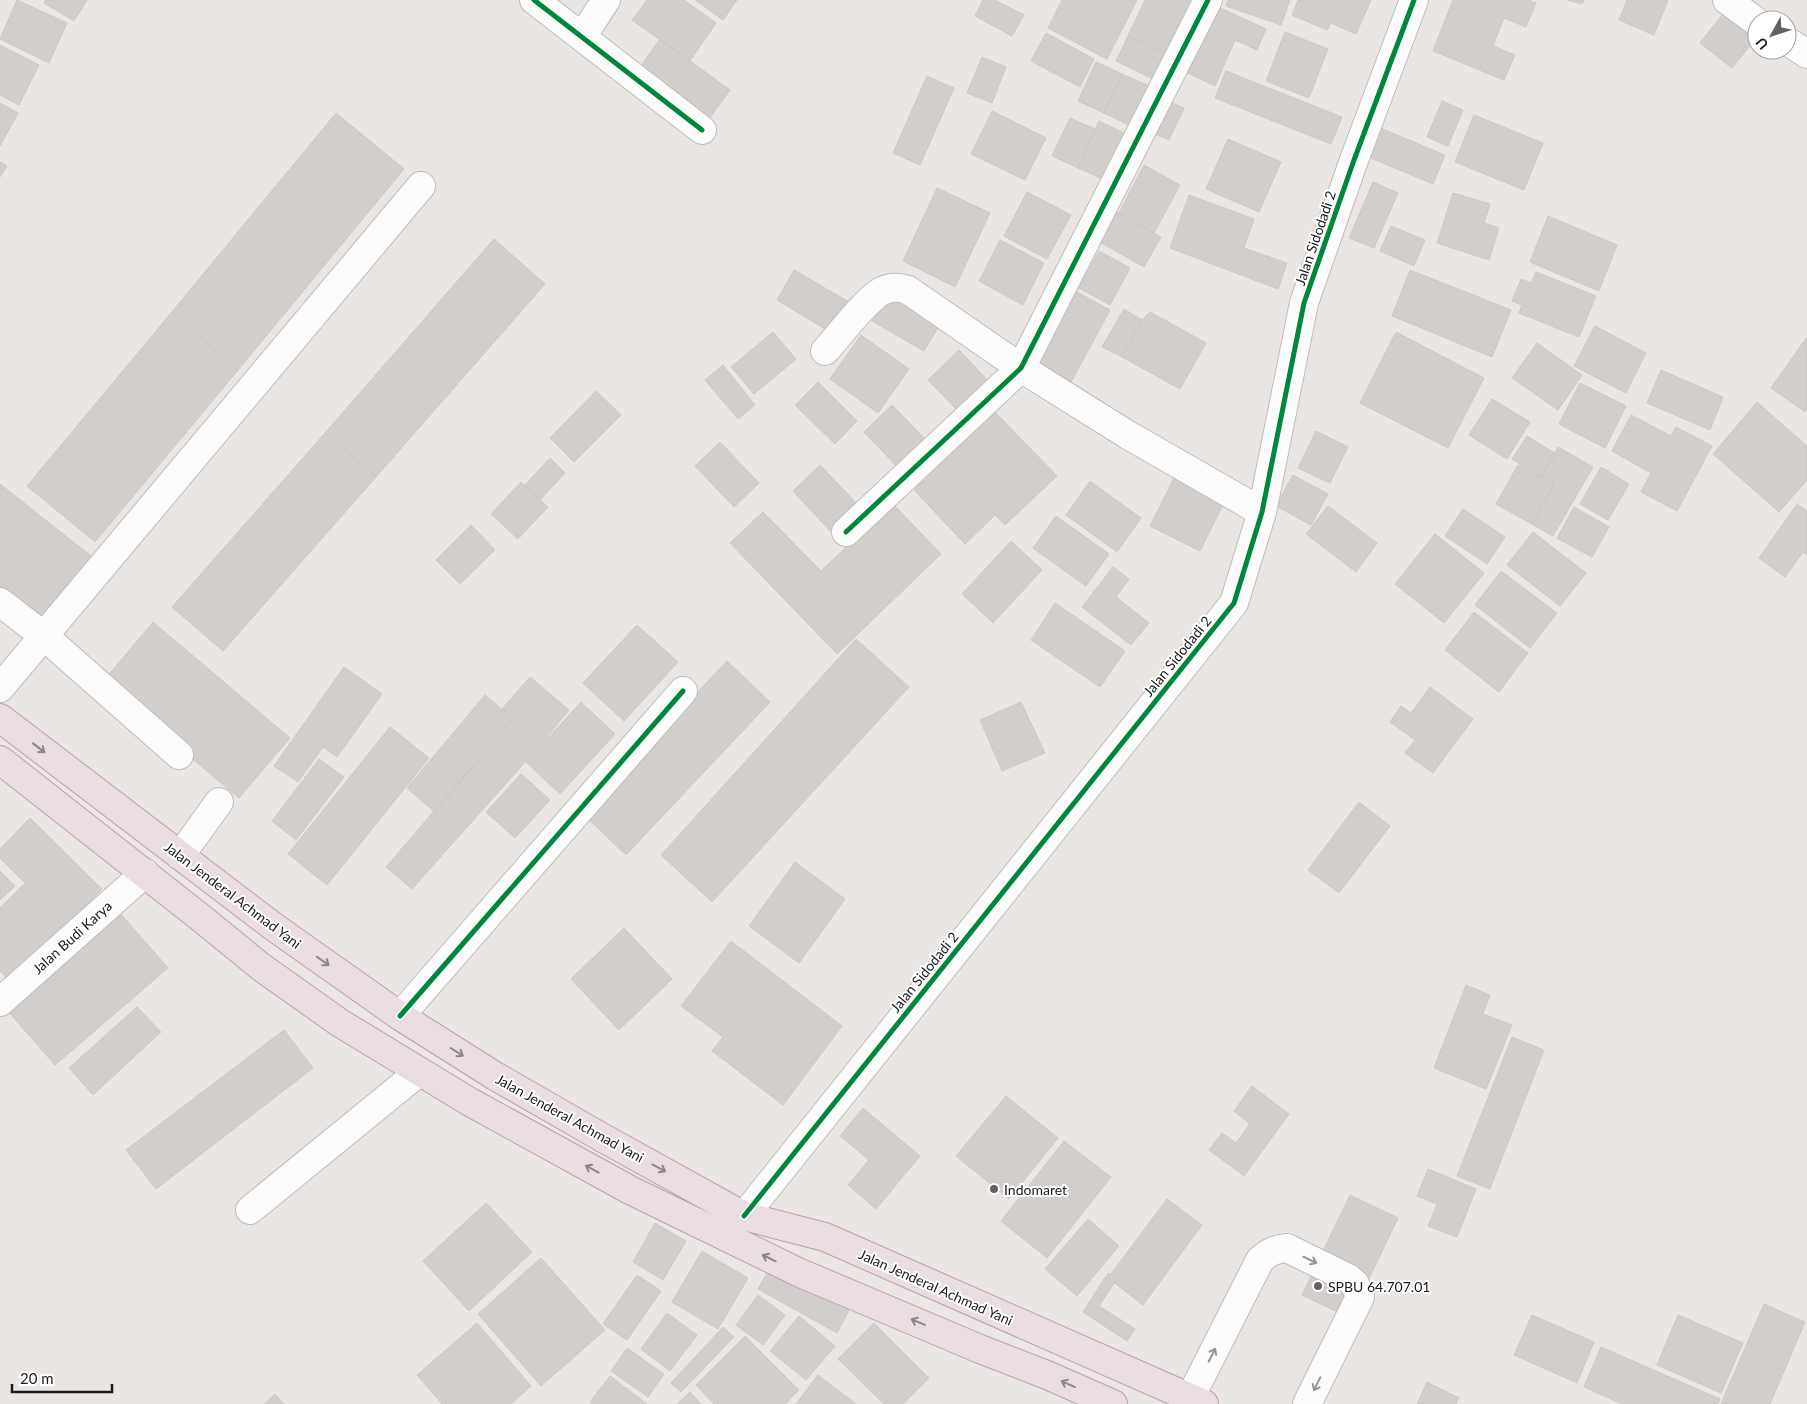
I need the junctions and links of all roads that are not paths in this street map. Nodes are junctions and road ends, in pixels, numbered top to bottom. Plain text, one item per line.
1 (534, 0) edge
2 (606, 0) edge
3 (1208, 0) edge
4 (1414, 0) edge
5 (1727, 0) edge
6 (1747, 15) edge
7 (582, 37) junction
8 (702, 130) dead end
9 (421, 186) dead end
10 (825, 351) dead end
11 (1021, 368) junction
12 (1262, 512) junction
13 (846, 532) dead end
14 (0, 602) edge
15 (44, 636) junction
16 (0, 688) edge
17 (683, 691) dead end
18 (0, 718) edge
19 (179, 755) dead end
20 (0, 760) edge
21 (218, 802) dead end
22 (180, 856) junction
23 (145, 873) junction
24 (0, 1002) edge
25 (400, 1016) junction
26 (419, 1072) junction
27 (250, 1210) dead end
28 (744, 1216) junction
29 (1197, 1401) edge
30 (1113, 1404) edge
31 (1307, 1404) edge

1 - 7 street
2 - 7 street
3 - 11 street
4 - 12 street, Jalan Sidodadi 2
5 - 6 street
7 - 8 street
9 - 15 street
10 - 11 street
11 - 12 street
11 - 13 street
12 - 28 street, Jalan Sidodadi 2
14 - 15 street
15 - 16 street
15 - 19 street
17 - 25 street
18 -> 22 highway, Jalan Jenderal Achmad Yani
20 - 23 highway
21 - 22 street
22 -> 25 highway, Jalan Jenderal Achmad Yani
23 - 24 street, Jalan Budi Karya
23 - 26 highway
25 -> 28 highway, Jalan Jenderal Achmad Yani
26 - 27 street
30 -> 26 highway
28 - 29 highway, Jalan Jenderal Achmad Yani
29 -> 31 street

